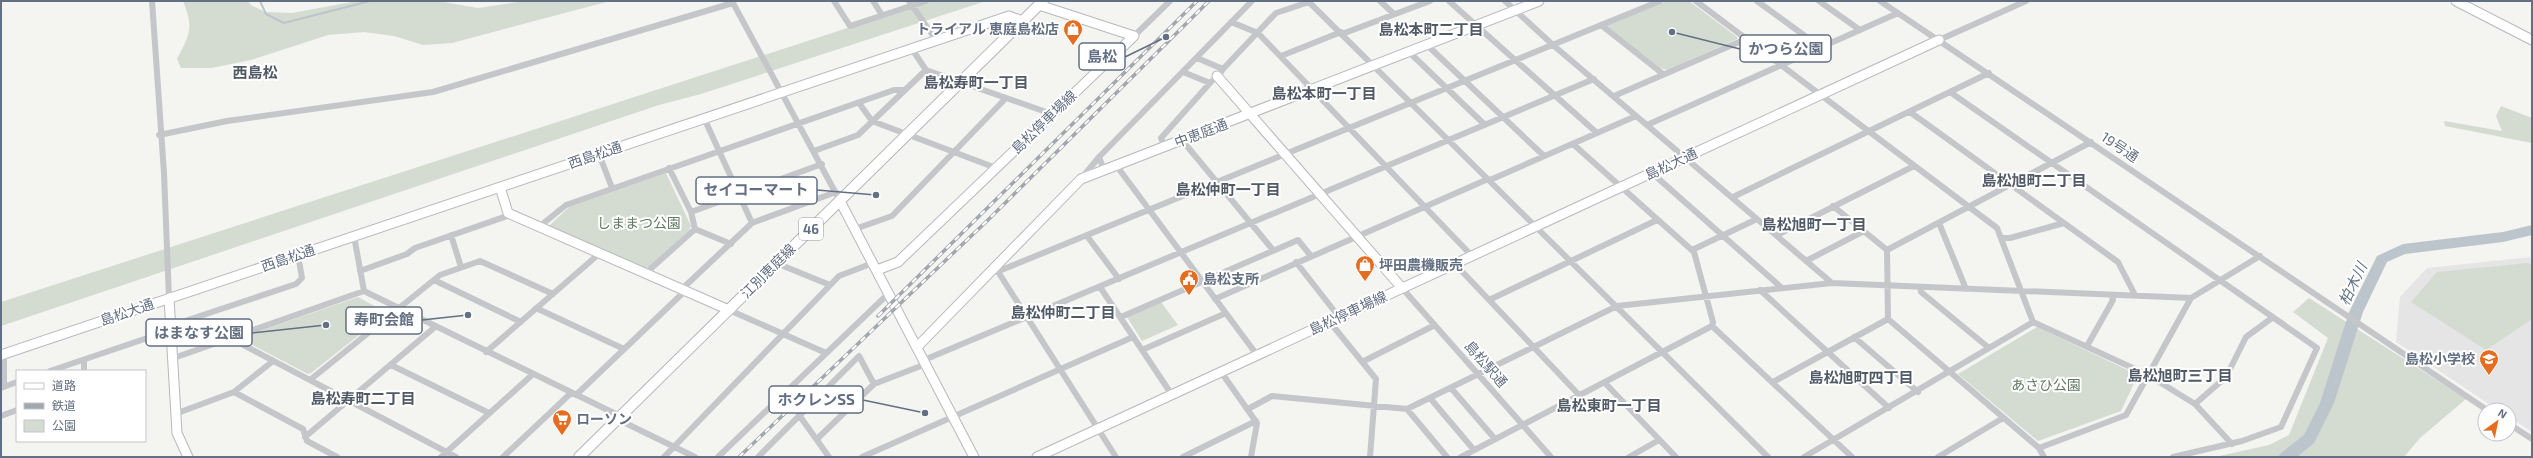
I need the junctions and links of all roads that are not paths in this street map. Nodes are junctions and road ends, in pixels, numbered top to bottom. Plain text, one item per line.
1 (152, 1) edge
2 (834, 1) edge
3 (873, 1) edge
4 (926, 1) edge
5 (1170, 1) edge
6 (1252, 1) edge
7 (1308, 1) edge
8 (1380, 1) edge
9 (1430, 1) edge
10 (1449, 1) edge
11 (1505, 1) edge
12 (1539, 1) edge
13 (1660, 1) edge
14 (1696, 1) edge
15 (1757, 1) edge
16 (1818, 1) edge
17 (1880, 1) edge
18 (2026, 1) edge
19 (2456, 1) edge
20 (732, 2) edge
21 (910, 3) edge
22 (1041, 3) edge
23 (1516, 10) junction
24 (1898, 13) junction
25 (1394, 14) junction
26 (882, 15) junction
27 (1022, 20) junction
28 (1231, 22) junction
29 (1601, 25) junction
30 (1476, 26) junction
31 (1860, 30) junction
32 (1258, 33) junction
33 (1341, 33) junction
34 (1134, 36) junction
35 (1746, 39) junction
36 (936, 40) junction
37 (1939, 40) junction
38 (2532, 40) edge
39 (1427, 45) junction
40 (1553, 45) junction
41 (1820, 47) junction
42 (912, 48) junction
43 (1409, 52) junction
44 (1281, 56) junction
45 (1197, 58) junction
46 (1515, 60) junction
47 (1780, 65) junction
48 (1374, 66) junction
49 (1223, 69) junction
50 (926, 70) junction
51 (1183, 72) junction
52 (1989, 73) junction
53 (1663, 74) junction
54 (1217, 76) junction
55 (1594, 79) junction
56 (1464, 80) junction
57 (961, 82) junction
58 (1210, 83) junction
59 (1446, 88) junction
60 (1314, 89) junction
61 (904, 90) junction
62 (782, 92) junction
63 (1950, 92) junction
64 (1555, 95) junction
65 (1614, 96) junction
66 (1822, 96) junction
67 (1006, 98) junction
68 (1410, 102) junction
69 (859, 103) junction
70 (1910, 112) junction
71 (1052, 114) junction
72 (1250, 114) junction
73 (1636, 116) junction
74 (1503, 117) junction
75 (704, 118) junction
76 (872, 121) junction
77 (800, 123) junction
78 (1485, 124) junction
79 (1647, 125) junction
80 (1349, 128) junction
81 (1870, 132) junction
82 (1597, 133) junction
83 (160, 135) junction
84 (907, 136) junction
85 (1182, 140) junction
86 (1449, 140) junction
87 (2091, 142) junction
88 (1573, 144) junction
89 (1165, 147) junction
90 (814, 150) junction
91 (719, 151) junction
92 (952, 152) junction
93 (598, 154) junction
94 (1285, 155) junction
95 (1544, 156) junction
96 (1099, 157) junction
97 (1684, 158) junction
98 (2051, 163) junction
99 (822, 164) junction
100 (1116, 165) junction
101 (1387, 166) junction
102 (1914, 166) junction
103 (669, 168) junction
104 (996, 168) junction
105 (1104, 170) junction
106 (1652, 173) junction
107 (1081, 179) junction
108 (1489, 179) junction
109 (1216, 182) junction
110 (2011, 185) junction
111 (500, 187) junction
112 (1621, 187) junction
113 (612, 188) junction
114 (739, 194) junction
115 (1319, 194) junction
116 (838, 196) junction
117 (1733, 197) junction
118 (1426, 206) junction
119 (1833, 206) junction
120 (1970, 207) junction
121 (1148, 210) junction
122 (690, 212) junction
123 (513, 214) junction
124 (1757, 219) junction
125 (1657, 220) junction
126 (752, 223) junction
127 (1251, 223) junction
128 (1939, 223) junction
129 (2064, 223) junction
130 (540, 226) junction
131 (1536, 226) junction
132 (695, 229) junction
133 (855, 229) junction
134 (1864, 231) junction
135 (451, 235) junction
136 (1723, 235) junction
137 (1777, 235) junction
138 (354, 236) junction
139 (1087, 236) junction
140 (1355, 236) junction
141 (2002, 238) junction
142 (731, 244) junction
143 (1273, 250) junction
144 (1692, 250) junction
145 (1887, 250) junction
146 (600, 253) junction
147 (1181, 253) junction
148 (298, 255) junction
149 (1311, 256) junction
150 (1472, 256) junction
151 (2260, 256) junction
152 (1571, 261) junction
153 (1806, 261) junction
154 (1296, 262) junction
155 (776, 263) junction
156 (1455, 264) junction
157 (461, 267) junction
158 (875, 267) junction
159 (997, 270) junction
160 (360, 271) junction
161 (646, 273) junction
162 (1119, 279) junction
163 (434, 280) junction
164 (1202, 281) junction
165 (2221, 281) junction
166 (1832, 283) junction
167 (830, 285) junction
168 (1887, 285) junction
169 (1100, 287) junction
170 (1920, 287) junction
171 (1402, 288) junction
172 (1782, 288) junction
173 (1966, 289) junction
174 (684, 290) junction
175 (1760, 290) junction
176 (364, 291) junction
177 (2023, 292) junction
178 (553, 294) junction
179 (888, 294) junction
180 (2111, 295) junction
181 (1706, 296) junction
182 (2135, 296) junction
183 (169, 298) junction
184 (2191, 298) junction
185 (1215, 299) junction
186 (1489, 300) junction
187 (1617, 306) junction
188 (536, 308) junction
189 (398, 309) junction
190 (729, 310) junction
191 (1226, 313) junction
192 (1028, 317) junction
193 (1120, 317) junction
194 (1339, 317) junction
195 (2272, 318) junction
196 (1888, 320) junction
197 (1329, 321) junction
198 (521, 322) junction
199 (2033, 322) junction
200 (1435, 325) junction
201 (1712, 326) junction
202 (435, 327) junction
203 (171, 328) junction
204 (783, 334) junction
205 (1133, 337) junction
206 (1854, 337) junction
207 (230, 338) junction
208 (2087, 346) junction
209 (917, 347) junction
210 (1534, 347) junction
211 (1989, 348) junction
212 (624, 349) junction
213 (1142, 350) junction
214 (486, 352) junction
215 (1661, 352) junction
216 (1827, 352) junction
217 (826, 353) junction
218 (3, 354) edge
219 (1257, 355) junction
220 (171, 359) junction
221 (84, 360) junction
222 (273, 361) junction
223 (925, 362) junction
224 (1362, 362) junction
225 (391, 365) junction
226 (1061, 369) junction
227 (53, 370) edge
228 (84, 370) edge
229 (1221, 372) junction
230 (1950, 372) junction
231 (532, 374) junction
232 (1478, 374) junction
233 (2148, 375) junction
234 (310, 380) junction
235 (16, 382) edge
236 (1773, 382) junction
237 (1605, 383) junction
238 (874, 384) junction
239 (3, 387) edge
240 (1452, 388) junction
241 (234, 392) junction
242 (1918, 392) junction
243 (574, 394) junction
244 (1172, 395) junction
245 (1580, 396) junction
246 (1430, 398) junction
247 (349, 400) junction
248 (2477, 403) edge
249 (2195, 404) junction
250 (1375, 406) junction
251 (1889, 408) junction
252 (1248, 409) junction
253 (1407, 409) junction
254 (16, 410) edge
255 (489, 413) junction
256 (175, 414) junction
257 (800, 415) junction
258 (1, 416) edge
259 (954, 417) junction
260 (619, 418) junction
261 (2003, 418) junction
262 (1256, 421) junction
263 (1523, 425) junction
264 (1099, 429) junction
265 (2517, 430) edge
266 (305, 437) junction
267 (816, 439) junction
268 (1495, 439) junction
269 (1659, 440) junction
270 (1834, 440) junction
271 (2532, 440) edge
272 (2232, 444) junction
273 (674, 447) junction
274 (2039, 448) junction
275 (1474, 450) junction
276 (444, 455) edge
277 (188, 457) edge
278 (337, 457) edge
279 (456, 457) edge
280 (502, 457) edge
281 (579, 457) edge
282 (664, 457) edge
283 (695, 457) edge
284 (718, 457) edge
285 (758, 457) edge
286 (829, 457) edge
287 (862, 457) edge
288 (974, 457) edge
289 (1037, 457) edge
290 (1116, 457) edge
291 (1183, 457) edge
292 (1251, 457) edge
293 (1370, 457) edge
294 (1447, 457) edge
295 (1461, 457) edge
296 (1551, 457) edge
297 (1629, 457) edge
298 (1676, 457) edge
299 (1768, 457) edge
300 (1804, 457) edge
301 (1852, 457) edge
302 (1938, 457) edge
303 (2044, 457) edge
304 (2173, 457) edge

1 - 83 street
2 - 26 street
3 - 26 street
4 - 21 street
5 - 34 street
6 - 28 street
7 - 32 street
7 - 33 street
8 - 25 street
9 - 25 street
10 - 30 street
11 - 23 street
12 - 23 street, 中恵庭通
13 - 29 street
14 - 35 street
15 - 41 street
16 - 31 street
17 - 24 street, 19号通
18 - 37 street
19 - 38 street
20 - 62 street
20 - 83 street
21 - 26 street
21 - 36 street
22 - 27 main road, 江別恵庭線 / 46
22 - 34 street
23 - 30 street, 中恵庭通
23 - 40 street
24 - 31 street
24 - 37 street, 19号通
25 - 33 street
27 - 36 street, 西島松通
27 - 57 main road, 江別恵庭線 / 46
28 - 32 street
28 - 45 street
29 - 40 street
29 - 53 street
30 - 39 street, 中恵庭通
30 - 46 street
31 - 41 street
32 - 44 street
32 - 49 street
33 - 44 street
33 - 48 street
34 - 71 street, 島松停車場線
35 - 47 street
35 - 53 street
36 - 42 street, 西島松通
37 - 52 street, 19号通
37 - 66 street, 島松大通
39 - 43 street, 中恵庭通
39 - 56 street
40 - 46 street
40 - 55 street
41 - 47 street
42 - 50 street
42 - 62 street, 西島松通
43 - 48 street, 中恵庭通
43 - 59 street
44 - 60 street
45 - 49 street
45 - 51 street
46 - 56 street
46 - 64 street
47 - 66 street
47 - 79 street
48 - 60 street, 中恵庭通
48 - 68 street
49 - 54 street
50 - 57 street
50 - 61 street
51 - 58 street
51 - 96 street
52 - 63 street
52 - 87 street, 19号通
53 - 65 street
54 - 58 street
54 - 72 street, 島松停車場線
55 - 64 street
55 - 65 street
56 - 59 street
56 - 74 street
57 - 67 street
57 - 84 main road, 江別恵庭線 / 46
58 - 89 street
59 - 68 street
59 - 78 street
60 - 72 street, 中恵庭通
60 - 80 street
61 - 69 street
61 - 76 street
62 - 75 street, 西島松通
62 - 77 street
63 - 70 street
63 - 98 street
64 - 74 street
64 - 82 street
65 - 73 street
66 - 81 street
66 - 97 street, 島松大通
67 - 71 street
67 - 92 street
68 - 80 street
68 - 86 street
69 - 76 street
69 - 77 street
70 - 81 street
70 - 110 street
71 - 104 street, 島松停車場線
72 - 85 street, 中恵庭通
72 - 94 street, 島松停車場線
73 - 79 street
73 - 82 street
74 - 78 street
74 - 95 street
75 - 91 street
75 - 93 street, 西島松通
76 - 84 street
76 - 90 street
77 - 90 street
77 - 91 street
78 - 86 street
79 - 97 street
80 - 94 street
80 - 101 street
81 - 102 street
81 - 117 street
82 - 88 street
83 - 183 street
84 - 92 street
84 - 116 main road, 江別恵庭線 / 46
85 - 89 street, 中恵庭通
85 - 109 street
86 - 101 street
86 - 108 street
87 - 98 street
87 - 151 street, 19号通
88 - 95 street
88 - 112 street
89 - 100 street, 中恵庭通
90 - 99 street
91 - 103 street
91 - 114 street
92 - 104 street
92 - 133 street
93 - 111 street, 西島松通
93 - 113 street
94 - 109 street
94 - 115 street, 島松停車場線
95 - 108 street
96 - 105 street
96 - 107 street
97 - 106 street, 島松大通
97 - 117 street
98 - 110 street
98 - 165 street
99 - 114 street
99 - 116 street
100 - 105 street, 中恵庭通
100 - 121 street
101 - 115 street
101 - 118 street
102 - 119 street
102 - 120 street
103 - 113 street
103 - 122 street
104 - 158 street, 島松停車場線
105 - 107 street, 中恵庭通
106 - 112 street, 島松大通
106 - 136 street
107 - 159 street, 中恵庭通
108 - 118 street
108 - 131 street
109 - 121 street
109 - 127 street
110 - 120 street
110 - 129 street
111 - 123 street
111 - 138 street, 西島松通
112 - 125 street
112 - 131 street, 島松大通
113 - 130 street
114 - 122 street
114 - 126 street
115 - 127 street
115 - 140 street, 島松停車場線
116 - 126 street
116 - 133 street
116 - 155 main road, 江別恵庭線 / 46
117 - 124 street
118 - 140 street
118 - 150 street
119 - 134 street
119 - 137 street
120 - 128 street
120 - 141 street
121 - 139 street
121 - 147 street
122 - 132 street
123 - 130 street
123 - 135 street
124 - 136 street
124 - 137 street
125 - 144 street
125 - 152 street
126 - 142 street
127 - 143 street
127 - 147 street
128 - 145 street
128 - 173 street
129 - 141 street
129 - 182 street
130 - 146 street
131 - 150 street, 島松大通
131 - 152 street
132 - 142 street
132 - 161 street
133 - 158 street
134 - 145 street
134 - 153 street
135 - 157 street
135 - 160 street
136 - 144 street
136 - 172 street
137 - 153 street
138 - 148 street, 西島松通
138 - 160 street
139 - 159 street
139 - 162 street
140 - 149 street
140 - 171 street, 島松停車場線
141 - 177 street
142 - 174 street
143 - 149 street
143 - 164 street
144 - 181 street
145 - 168 street
146 - 161 street
146 - 178 street
147 - 162 street
147 - 164 street
148 - 183 street, 西島松通
148 - 203 street
149 - 154 street
150 - 156 street, 島松大通
151 - 165 street
151 - 248 street, 19号通
152 - 186 street
152 - 187 street
153 - 166 street
154 - 185 street
154 - 194 street
155 - 167 street
155 - 190 main road, 江別恵庭線 / 46
156 - 171 street, 島松大通
156 - 186 street
157 - 163 street
157 - 178 street
158 - 167 street
158 - 179 street
159 - 192 street
159 - 209 street, 中恵庭通
160 - 176 street
161 - 174 street
162 - 169 street
163 - 189 street
163 - 198 street
164 - 185 street
164 - 193 street
165 - 184 street
165 - 195 street
166 - 168 street
166 - 172 street
167 - 204 street
168 - 170 street
168 - 196 street
169 - 192 street
169 - 193 street
170 - 173 street
170 - 211 street
171 - 194 street, 島松停車場線
171 - 200 street, 島松駅通
172 - 175 street
173 - 177 street
174 - 190 street
174 - 212 street
175 - 181 street
175 - 216 street
176 - 189 street
176 - 207 street
177 - 180 street
177 - 199 street
178 - 188 street
179 - 209 street
179 - 217 street
180 - 182 street
180 - 208 street
181 - 187 street
181 - 201 street
182 - 184 street
183 - 203 street, 島松大通
183 - 218 street, 島松大通
184 - 233 street
185 - 191 street
186 - 210 street
187 - 210 street
187 - 215 street
188 - 198 street
188 - 212 street
189 - 202 street
189 - 234 street
190 - 204 street
190 - 260 main road, 江別恵庭線 / 46
191 - 213 street
191 - 219 street
192 - 223 street
192 - 226 street
193 - 205 street
194 - 197 street, 島松停車場線
195 - 249 street
195 - 272 street
196 - 206 street
196 - 230 street
197 - 219 street, 島松停車場線
197 - 224 street
198 - 214 street
199 - 208 street
199 - 211 street
200 - 224 street
200 - 232 street, 島松駅通
201 - 215 street
201 - 236 street
202 - 214 street
202 - 225 street
203 - 220 street, 島松大通
203 - 221 street
204 - 217 street
204 - 273 street
205 - 213 street
205 - 226 street
206 - 216 street
206 - 242 street
207 - 220 street
207 - 222 street
208 - 233 street
209 - 223 street
210 - 232 street
210 - 245 street
211 - 230 street
212 - 243 street
213 - 244 street
214 - 231 street
215 - 237 street
215 - 299 street
216 - 236 street
216 - 251 street
217 - 284 street
218 - 239 street
219 - 229 street, 島松停車場線
220 - 256 street, 島松大通
221 - 227 street
221 - 228 street
222 - 234 street
222 - 241 street
223 - 238 street
223 - 259 street
224 - 250 street
225 - 247 street
225 - 255 street
226 - 259 street
226 - 264 street
229 - 244 street, 島松停車場線
229 - 252 street
230 - 242 street
230 - 261 street
231 - 243 street
231 - 255 street
232 - 240 street
232 - 263 street, 島松駅通
233 - 249 street
233 - 274 street
234 - 247 street
235 - 239 street
236 - 270 street
237 - 245 street
237 - 269 street
238 - 257 street
238 - 267 street
240 - 246 street
240 - 268 street
241 - 256 street
241 - 266 street
242 - 251 street
243 - 260 street
243 - 280 street
244 - 264 street, 島松停車場線
245 - 263 street
246 - 253 street
246 - 275 street
247 - 266 street
247 - 276 street
249 - 272 street
250 - 252 street
250 - 253 street
250 - 293 street
251 - 270 street
252 - 262 street
253 - 294 street
254 - 258 street
255 - 276 street
256 - 277 street, 島松大通
257 - 267 street
257 - 285 street
259 - 287 street
259 - 288 street
260 - 273 street
260 - 281 main road, 江別恵庭線 / 46
261 - 274 street
261 - 302 street
262 - 291 street
262 - 292 street
263 - 268 street
263 - 296 street, 島松駅通
264 - 289 street, 島松停車場線
264 - 290 street
265 - 271 street
266 - 278 street
267 - 286 street
268 - 275 street
269 - 297 street
269 - 298 street
270 - 300 street
270 - 301 street
272 - 304 street
273 - 282 street
273 - 283 street
274 - 303 street
275 - 295 street
276 - 279 street

